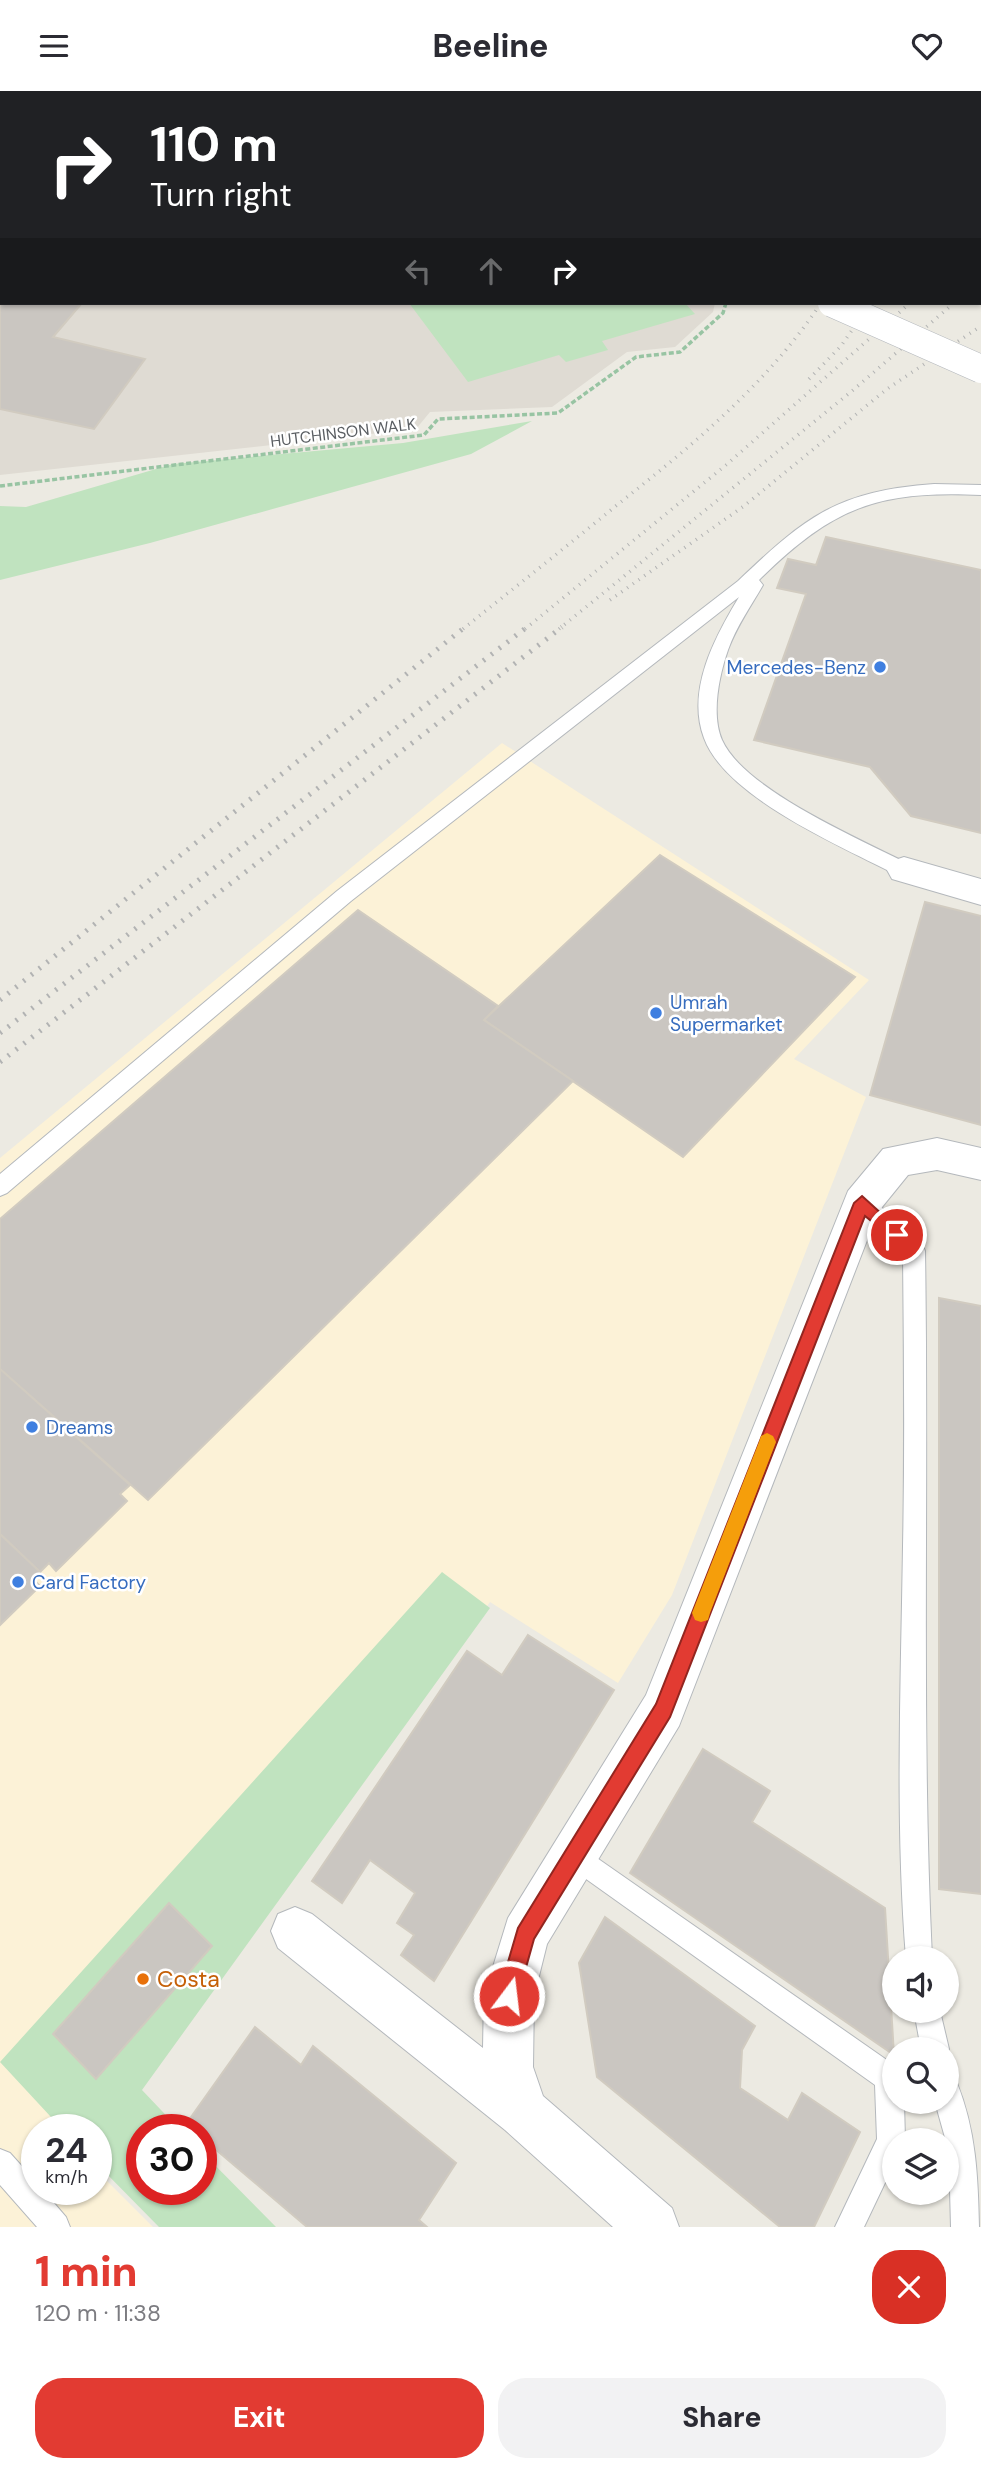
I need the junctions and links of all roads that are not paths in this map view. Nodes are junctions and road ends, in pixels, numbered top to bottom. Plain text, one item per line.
1 (837, 305) edge
2 (981, 369) edge
3 (981, 490) edge
4 (744, 585) junction
5 (904, 870) joint
6 (981, 892) edge
7 (981, 1164) edge
8 (0, 1187) edge
9 (862, 1203) junction
10 (574, 1855) junction
11 (295, 1931) dead end
12 (918, 1946) edge
13 (523, 2112) junction
14 (953, 2114) edge
15 (0, 2163) edge
16 (56, 2227) edge
17 (653, 2227) edge
18 (849, 2227) edge
19 (965, 2227) edge

1 - 2 street, bridge
3 - 4 lane
4 - 5 lane
4 - 8 lane
5 - 6 street
7 - 9 street
9 - 10 street
9 - 12 lane
10 - 13 street
10 - 18 lane
11 - 13 street
13 - 17 street
14 - 19 lane
15 - 16 lane

